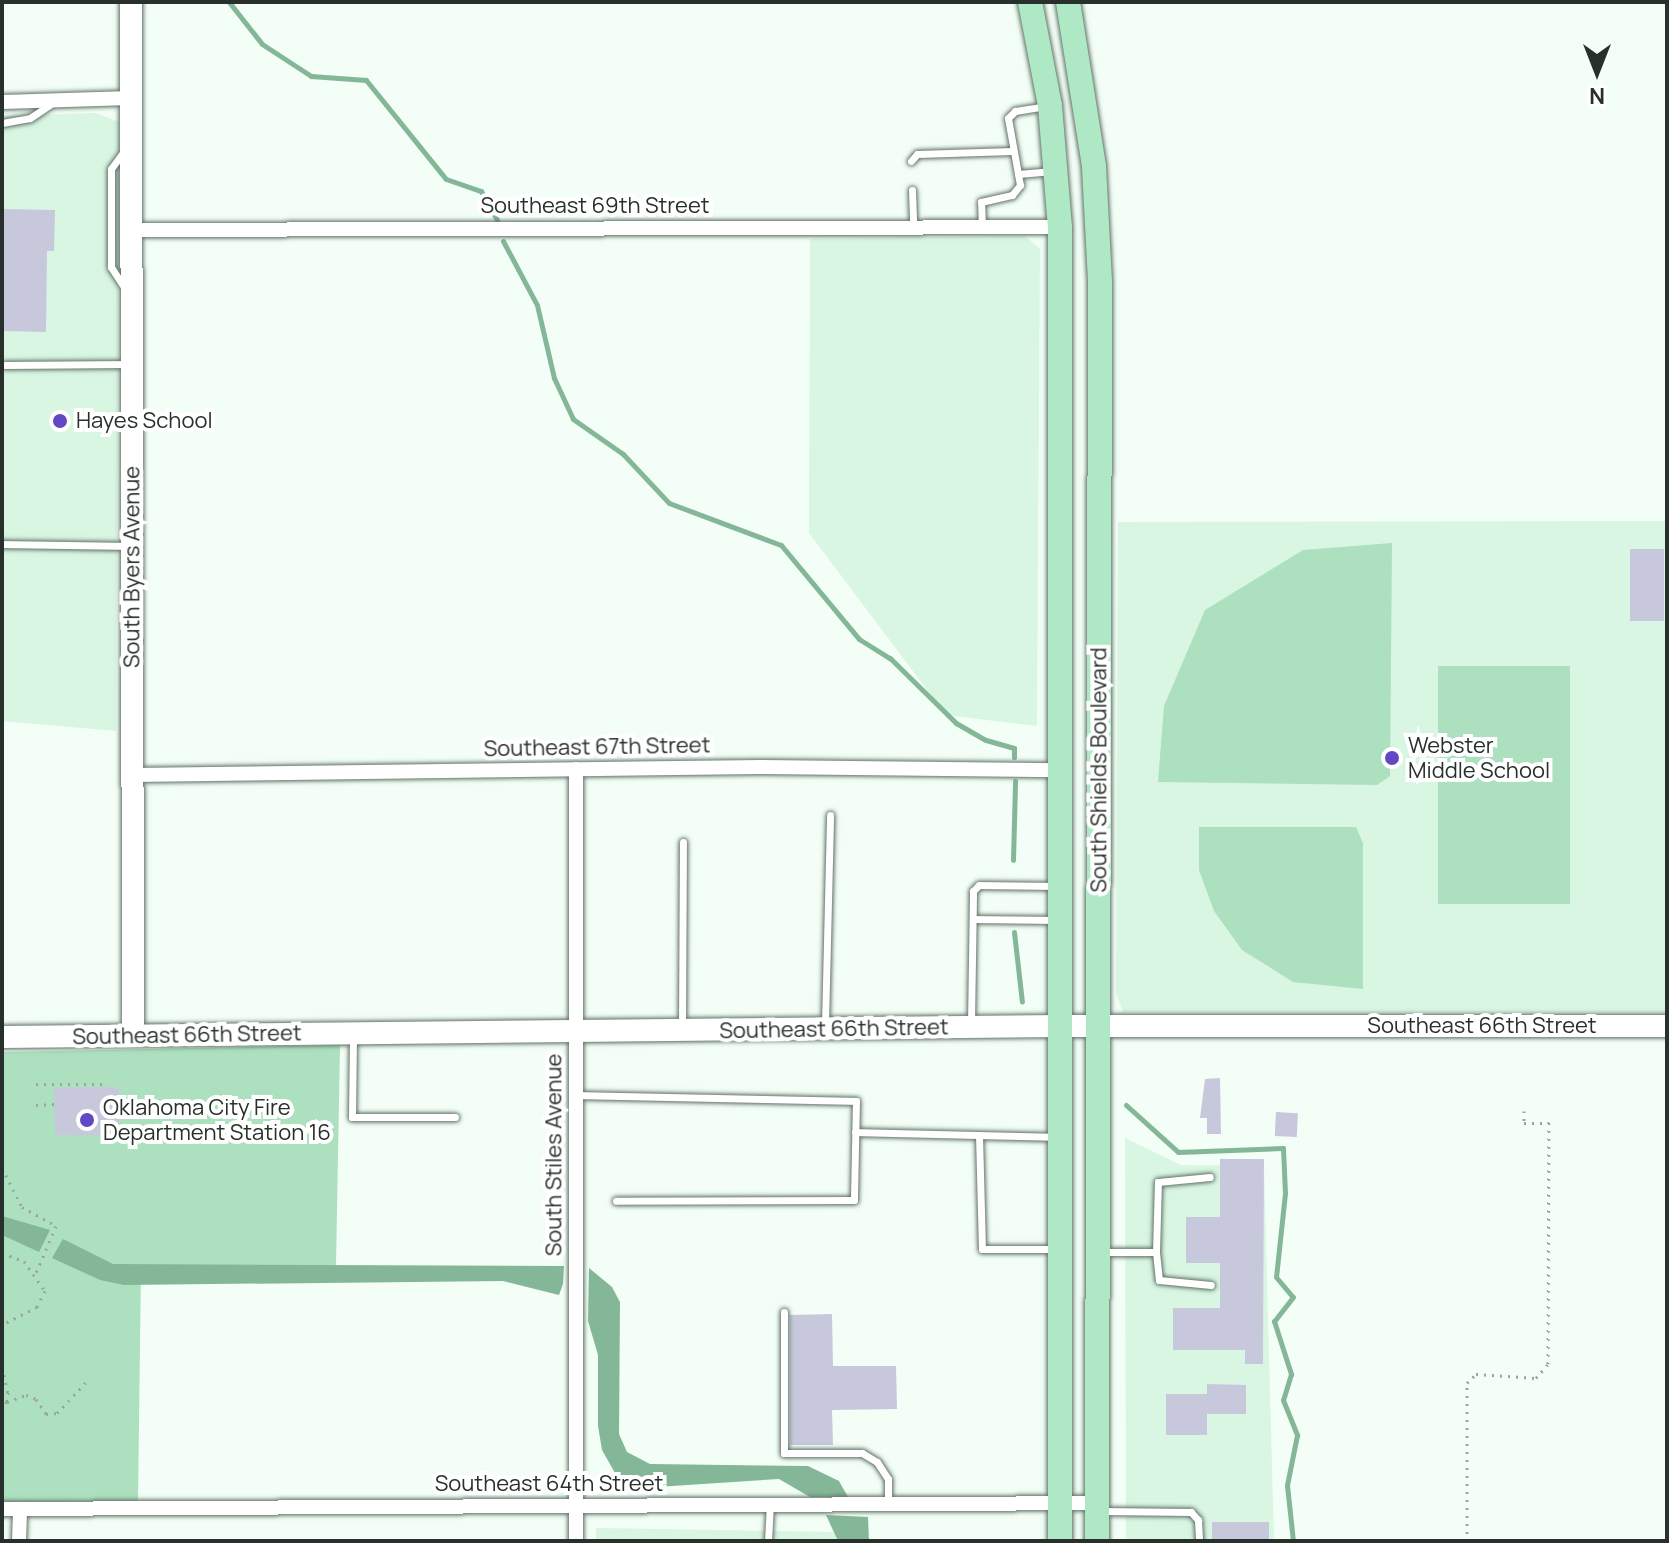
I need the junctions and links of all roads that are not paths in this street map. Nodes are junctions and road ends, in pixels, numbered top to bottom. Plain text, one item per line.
1 (131, 2) edge
2 (1030, 2) edge
3 (1068, 2) edge
4 (130, 98) junction
5 (55, 100) junction
6 (2, 102) edge
7 (1050, 106) junction
8 (2, 123) edge
9 (130, 143) junction
10 (1013, 151) junction
11 (911, 161) dead end
12 (1056, 171) junction
13 (1018, 174) junction
14 (912, 190) dead end
15 (913, 227) junction
16 (982, 227) junction
17 (1060, 227) junction
18 (130, 230) junction
19 (130, 297) junction
20 (131, 364) junction
21 (5, 365) dead end
22 (2, 544) edge
23 (132, 545) junction
24 (576, 769) junction
25 (1061, 770) junction
26 (133, 775) junction
27 (830, 815) dead end
28 (683, 842) dead end
29 (1061, 886) junction
30 (973, 919) junction
31 (1061, 920) junction
32 (1099, 1025) junction
33 (971, 1026) junction
34 (1060, 1026) junction
35 (1667, 1026) edge
36 (825, 1030) junction
37 (682, 1031) junction
38 (577, 1032) junction
39 (353, 1034) junction
40 (133, 1035) junction
41 (2, 1037) edge
42 (577, 1095) junction
43 (455, 1117) dead end
44 (855, 1132) junction
45 (979, 1135) junction
46 (1060, 1138) junction
47 (1210, 1177) dead end
48 (616, 1201) dead end
49 (1060, 1248) junction
50 (1097, 1252) junction
51 (1156, 1252) junction
52 (1211, 1285) dead end
53 (784, 1312) dead end
54 (1060, 1503) junction
55 (888, 1504) junction
56 (770, 1505) junction
57 (576, 1506) junction
58 (1097, 1507) junction
59 (2, 1509) edge
60 (20, 1509) junction
61 (19, 1541) edge
62 (576, 1541) edge
63 (768, 1541) edge
64 (1060, 1541) edge
65 (1097, 1541) edge
66 (1199, 1541) edge

1 - 4 street, South Byers Avenue
2 - 7 main road, South Shields Boulevard
3 - 32 main road, South Shields Boulevard
4 - 5 street
4 - 9 street, South Byers Avenue
5 - 6 street
5 - 8 lane
7 - 10 lane
7 - 12 main road, South Shields Boulevard
9 - 18 street, South Byers Avenue
9 - 19 lane
10 - 11 lane
10 - 13 lane
12 - 13 lane
12 - 17 main road, South Shields Boulevard
13 - 16 lane
14 - 15 lane
15 - 16 street, Southeast 69th Street
15 - 18 street, Southeast 69th Street
16 - 17 street, Southeast 69th Street
17 - 25 main road, South Shields Boulevard
18 - 19 street, South Byers Avenue
19 - 20 street, South Byers Avenue
20 - 21 lane
20 - 23 street, South Byers Avenue
22 - 23 lane
23 - 26 street, South Byers Avenue
24 - 25 street, Southeast 67th Street
24 - 26 street, Southeast 67th Street
24 - 38 street, South Stiles Avenue
25 - 29 main road, South Shields Boulevard
26 - 40 street, South Byers Avenue
27 - 36 lane
28 - 37 lane
29 - 30 lane
29 - 31 main road, South Shields Boulevard
30 - 31 lane
30 - 33 lane
31 - 34 main road, South Shields Boulevard
32 - 34 street, Southeast 66th Street
32 - 35 street, Southeast 66th Street
32 - 50 main road, South Shields Boulevard
33 - 34 street, Southeast 66th Street
33 - 36 street, Southeast 66th Street
34 - 46 main road, South Shields Boulevard
36 - 37 street, Southeast 66th Street
37 - 38 street, Southeast 66th Street
38 - 39 street, Southeast 66th Street
38 - 42 street, South Stiles Avenue
39 - 40 street, Southeast 66th Street
39 - 43 lane
40 - 41 street, Southeast 66th Street
42 - 44 lane
42 - 57 street, South Stiles Avenue
44 - 45 lane
44 - 48 lane
45 - 46 lane
45 - 49 lane
46 - 49 main road, South Shields Boulevard
47 - 51 lane
49 - 54 main road, South Shields Boulevard
50 - 51 lane
50 - 58 main road, South Shields Boulevard
51 - 52 lane
53 - 55 lane
54 - 55 street, Southeast 64th Street
54 - 58 street, Southeast 64th Street
54 - 64 main road, South Shields Boulevard
55 - 56 street, Southeast 64th Street
56 - 57 street, Southeast 64th Street
56 - 63 lane
57 - 60 street, Southeast 64th Street
57 - 62 street, South Stiles Avenue
58 - 65 main road, South Shields Boulevard
58 - 66 lane
59 - 60 street, Southeast 64th Street
60 - 61 street

